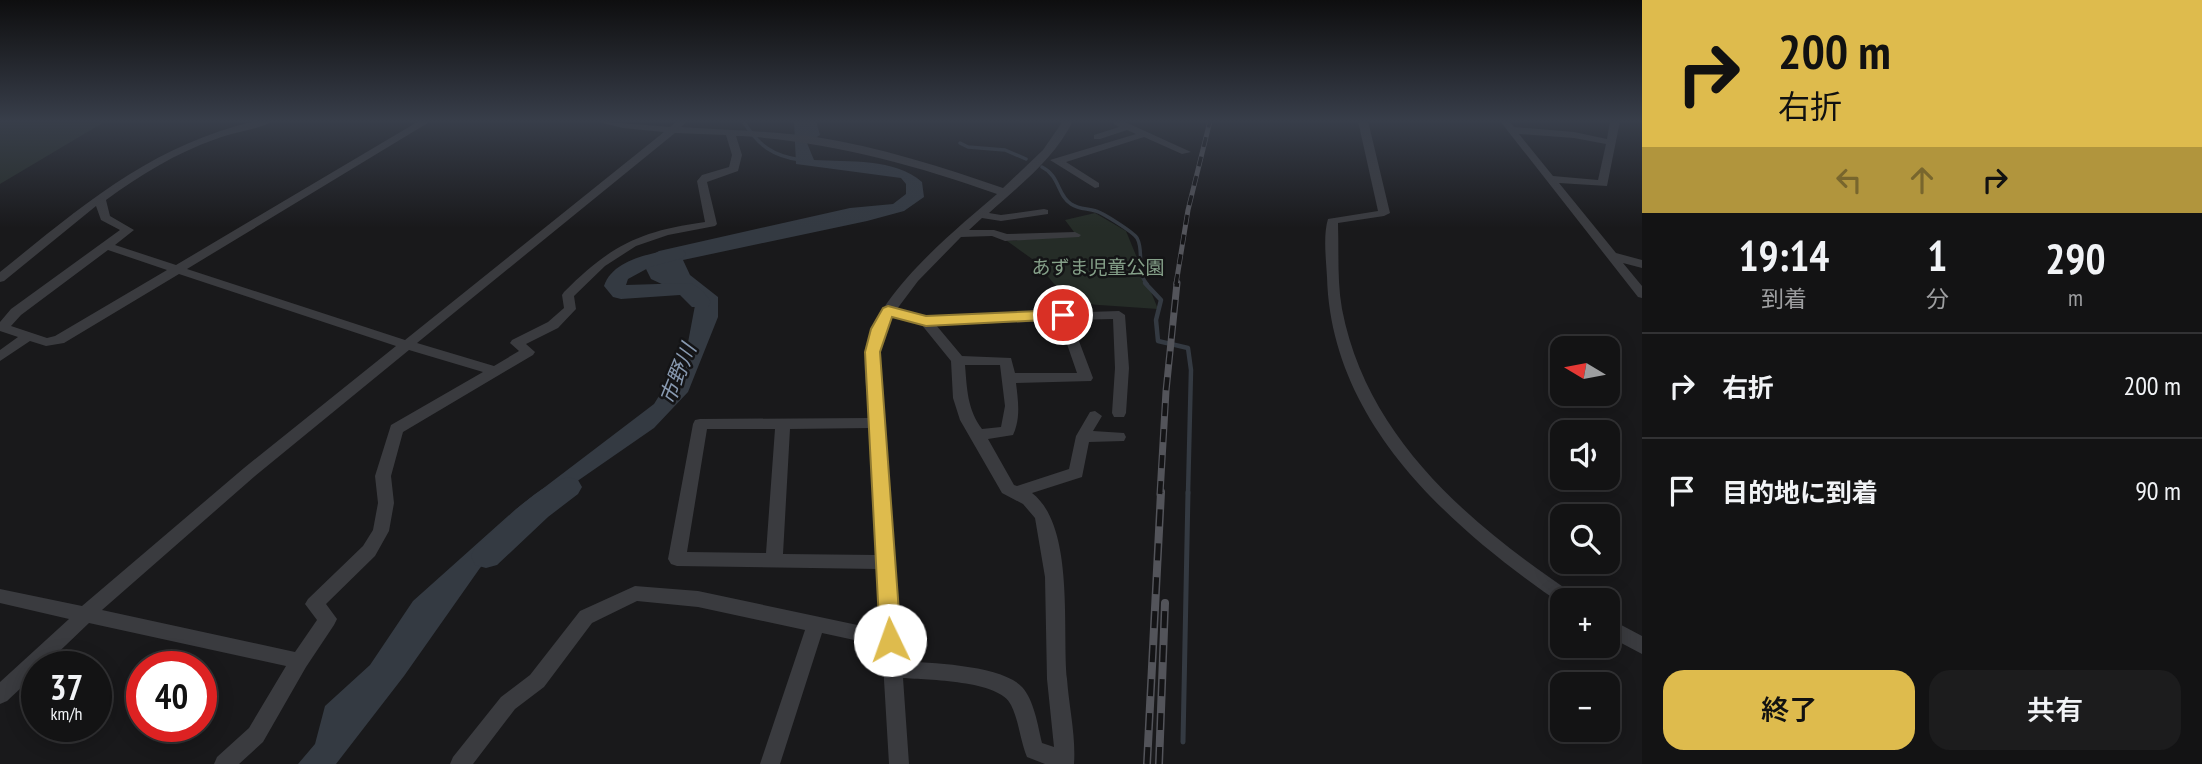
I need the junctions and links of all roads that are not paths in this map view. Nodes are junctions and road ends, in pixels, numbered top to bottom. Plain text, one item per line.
1 (163, 157) edge
2 (366, 157) edge
3 (639, 157) edge
4 (737, 157) edge
5 (892, 157) edge
6 (1057, 157) edge
7 (1371, 157) edge
8 (1533, 157) edge
9 (1607, 157) edge
10 (1052, 158) junction
11 (1552, 179) junction
12 (1095, 186) dead end
13 (1006, 193) junction
14 (100, 199) junction
15 (1044, 212) dead end
16 (982, 215) junction
17 (961, 233) junction
18 (1074, 235) dead end
19 (106, 246) junction
20 (1612, 256) junction
21 (1642, 264) edge
22 (178, 269) junction
23 (0, 278) edge
24 (1642, 294) edge
25 (888, 311) junction
26 (1063, 315) junction
27 (926, 321) junction
28 (2, 327) edge
29 (29, 336) junction
30 (407, 345) junction
31 (0, 357) edge
32 (958, 360) junction
33 (495, 372) junction
34 (1009, 377) junction
35 (1119, 413) dead end
36 (1095, 416) dead end
37 (878, 423) junction
38 (783, 424) junction
39 (978, 435) junction
40 (1083, 436) junction
41 (1119, 437) dead end
42 (1020, 491) junction
43 (774, 560) junction
44 (886, 562) junction
45 (1550, 588) edge
46 (0, 596) edge
47 (83, 614) junction
48 (816, 625) junction
49 (1620, 633) edge
50 (890, 640) junction
51 (1642, 646) edge
52 (299, 661) junction
53 (892, 669) junction
54 (0, 695) edge
55 (1064, 763) edge
56 (224, 764) edge
57 (460, 764) edge
58 (770, 764) edge
59 (899, 764) edge

1 - 14 street
2 - 22 street
3 - 30 street
4 - 33 street
5 - 13 street
6 - 10 street
7 - 45 street
8 - 11 street
9 - 11 street
10 - 12 street
10 - 13 street
11 - 20 street
13 - 16 street
14 - 19 street
14 - 23 street
15 - 16 street
16 - 17 street
17 - 18 street
17 - 25 street
19 - 22 street
19 - 28 street
20 - 21 street
20 - 24 street
22 - 29 street
22 - 30 street
25 - 27 street
25 - 37 street
26 - 27 street
26 - 34 street
26 - 35 street
27 - 32 street
28 - 29 street
29 - 31 street
30 - 33 street
30 - 47 street
32 - 34 street
32 - 39 street
33 - 52 street
34 - 39 street
36 - 40 street
37 - 38 street
37 - 44 street
38 - 43 street
38 - 43 street
39 - 42 street
40 - 41 street
40 - 42 street
42 - 55 street
43 - 44 street
44 - 50 street
46 - 47 street
47 - 52 street
47 - 54 street
48 - 50 street
48 - 57 street
48 - 58 street
49 - 51 street
50 - 53 street
52 - 56 street
53 - 55 street
53 - 59 street

